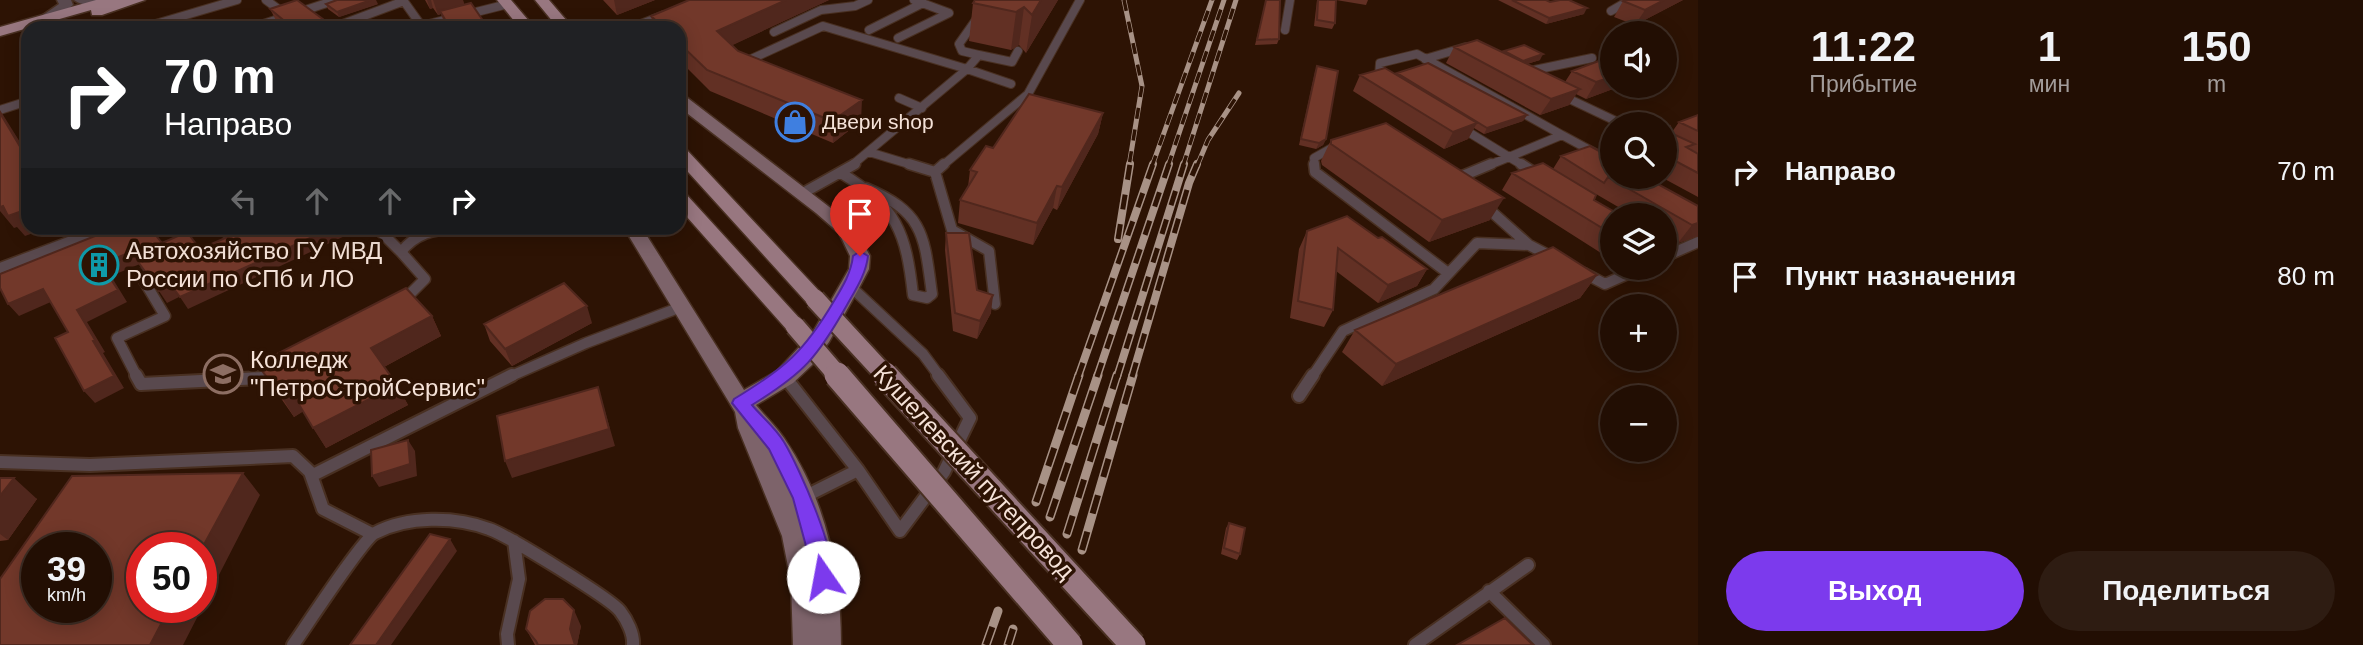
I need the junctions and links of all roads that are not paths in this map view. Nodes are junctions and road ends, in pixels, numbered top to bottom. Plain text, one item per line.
1 (64, 0) edge
2 (81, 0) edge
3 (138, 0) edge
4 (237, 0) edge
5 (266, 0) edge
6 (336, 0) edge
7 (403, 0) edge
8 (542, 0) edge
9 (868, 0) edge
10 (914, 0) edge
11 (990, 0) edge
12 (1080, 0) edge
13 (1290, 0) edge
14 (1630, 0) edge
15 (109, 1) edge
16 (506, 2) edge
17 (923, 3) junction
18 (677, 9) edge
19 (306, 10) junction
20 (1611, 11) dead end
21 (287, 16) junction
22 (314, 16) edge
23 (48, 21) edge
24 (51, 21) edge
25 (53, 21) edge
26 (169, 21) edge
27 (272, 21) edge
28 (350, 21) edge
29 (418, 21) edge
30 (442, 21) edge
31 (522, 21) edge
32 (560, 21) edge
33 (648, 21) edge
34 (21, 28) edge
35 (869, 30) dead end
36 (1285, 30) dead end
37 (0, 32) edge
38 (774, 32) dead end
39 (21, 34) edge
40 (898, 38) dead end
41 (0, 41) edge
42 (1018, 51) dead end
43 (1476, 51) edge
44 (979, 55) junction
45 (1592, 58) dead end
46 (1426, 59) junction
47 (747, 61) edge
48 (967, 69) junction
49 (1530, 79) edge
50 (1011, 84) dead end
51 (1553, 90) edge
52 (899, 98) dead end
53 (21, 103) edge
54 (686, 104) edge
55 (922, 107) junction
56 (0, 110) edge
57 (1600, 113) edge
58 (1562, 135) junction
59 (1346, 139) edge
60 (869, 152) junction
61 (1600, 156) edge
62 (1509, 157) junction
63 (686, 160) edge
64 (1444, 171) edge
65 (935, 172) junction
66 (841, 173) junction
67 (1455, 179) junction
68 (1546, 181) edge
69 (1464, 187) edge
70 (866, 188) junction
71 (803, 193) junction
72 (1474, 195) edge
73 (686, 205) edge
74 (87, 235) edge
75 (384, 235) edge
76 (417, 235) edge
77 (637, 235) edge
78 (1698, 242) edge
79 (1529, 245) junction
80 (1677, 251) edge
81 (401, 252) junction
82 (1562, 262) edge
83 (1573, 267) edge
84 (0, 268) edge
85 (1448, 273) junction
86 (140, 274) edge
87 (1614, 280) edge
88 (850, 286) junction
89 (995, 304) edge
90 (681, 306) junction
91 (391, 309) edge
92 (285, 365) edge
93 (785, 377) junction
94 (1299, 396) dead end
95 (741, 403) junction
96 (0, 462) edge
97 (858, 470) junction
98 (313, 475) junction
99 (802, 498) junction
100 (372, 534) junction
101 (514, 541) junction
102 (1528, 565) dead end
103 (1489, 591) junction
104 (293, 645) edge
105 (508, 645) edge
106 (633, 645) edge
107 (807, 645) edge
108 (827, 645) edge
109 (1070, 645) edge
110 (1133, 645) edge
111 (1415, 645) edge
112 (1544, 645) edge

1 - 23 street
2 - 15 street
3 - 25 main road
4 - 26 lane
5 - 21 lane
6 - 19 lane
7 - 28 lane
7 - 29 lane
8 - 32 main road
9 - 38 lane
10 - 17 lane
11 - 44 lane
12 - 65 lane
13 - 36 lane
14 - 20 lane
15 - 24 main road
16 - 30 lane
16 - 31 main road
17 - 35 lane
17 - 40 lane
18 - 33 lane
19 - 21 lane
19 - 22 lane
21 - 27 lane
34 - 37 main road
39 - 41 main road
42 - 44 lane
43 - 46 lane
44 - 48 lane
45 - 49 lane
46 - 58 lane
46 - 62 lane
47 - 48 lane
48 - 50 lane
48 - 55 lane
51 - 57 lane
52 - 55 lane
53 - 56 lane
54 - 71 main road
55 - 60 lane
58 - 61 lane
58 - 62 lane
59 - 85 lane
60 - 65 lane
60 - 66 lane
62 - 67 lane
62 - 68 lane
63 - 110 main road, Кушелевский путепровод, bridge
64 - 67 lane
65 - 89 lane
66 - 70 lane
66 - 71 lane
67 - 69 lane
70 - 70 lane
71 - 88 main road
72 - 79 lane
73 - 109 main road, Кушелевский путепровод, bridge
74 - 84 lane
75 - 81 lane
76 - 81 lane
77 - 90 main road
78 - 80 lane
79 - 82 lane
79 - 85 lane
81 - 91 lane
83 - 87 lane
85 - 94 lane
86 - 92 lane
88 - 93 main road
88 - 97 lane
90 - 95 main road
90 - 98 lane
93 - 95 main road
93 - 97 lane
95 - 99 main road
95 - 107 main road
96 - 98 lane
97 - 99 lane
98 - 100 lane
99 - 108 main road
100 - 101 lane
100 - 104 lane
101 - 105 lane
101 - 106 lane
102 - 103 lane
103 - 111 lane
103 - 112 lane

